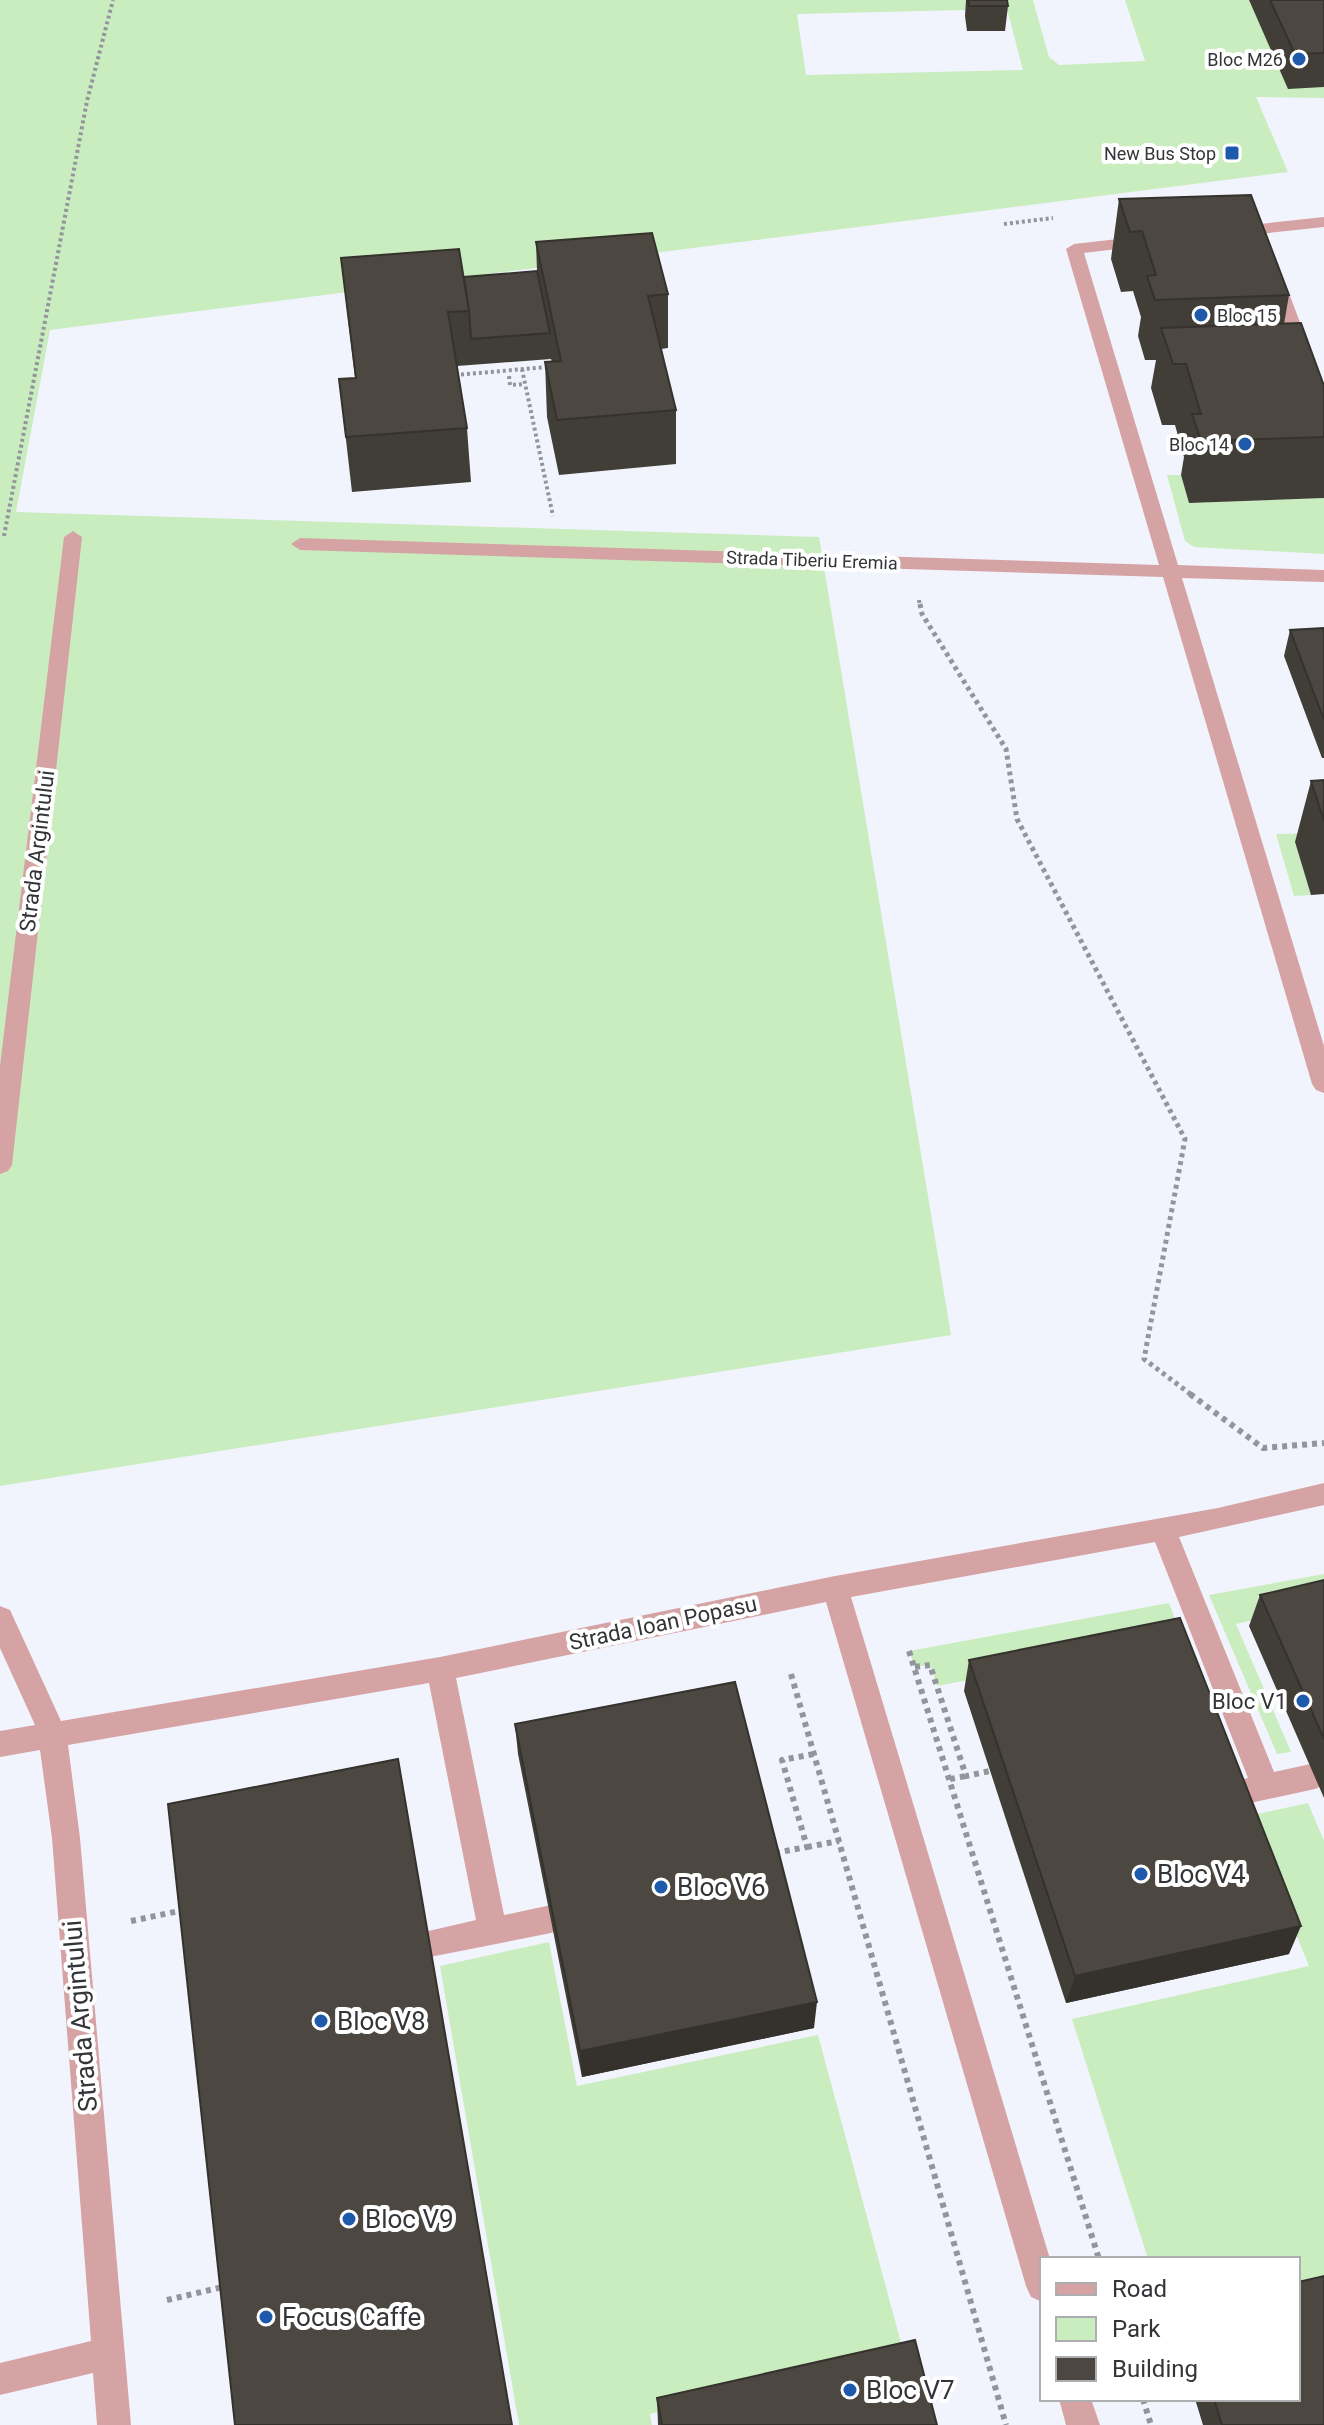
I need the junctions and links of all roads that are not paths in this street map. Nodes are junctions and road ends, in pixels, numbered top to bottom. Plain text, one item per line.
1 (1324, 222) edge
2 (1209, 234) edge
3 (1162, 239) edge
4 (1262, 243) junction
5 (1324, 410) edge
6 (73, 537) dead end
7 (300, 544) dead end
8 (1170, 571) junction
9 (1324, 576) edge
10 (1324, 1082) edge
11 (0, 1165) edge
12 (1324, 1494) edge
13 (1163, 1529) junction
14 (835, 1588) junction
15 (0, 1618) edge
16 (440, 1669) junction
17 (52, 1732) junction
18 (0, 1744) edge
19 (1315, 1776) dead end
20 (1266, 1787) junction
21 (1227, 1795) edge
22 (551, 1919) edge
23 (493, 1931) junction
24 (430, 1943) edge
25 (1040, 2279) edge
26 (107, 2353) junction
27 (0, 2379) edge
28 (1076, 2401) edge
29 (114, 2425) edge
30 (1083, 2425) edge

1 - 4 street
2 - 4 street
3 - 8 street
4 - 5 street
6 - 11 street, Strada Argintului
7 - 8 street, Strada Tiberiu Eremia
8 - 9 street, Strada Tiberiu Eremia
8 - 10 street
12 - 13 street, Strada Ioan Popasu
13 - 14 street, Strada Ioan Popasu
13 - 20 street
14 - 16 street, Strada Ioan Popasu
14 - 25 street
15 - 17 street, Strada Argintului
16 - 17 street, Strada Ioan Popasu
16 - 23 street
17 - 18 street, Strada Ioan Popasu
17 - 26 street, Strada Argintului
19 - 20 street
20 - 21 street
22 - 23 street
23 - 24 street
26 - 27 street
26 - 29 street, Strada Argintului
28 - 30 street

